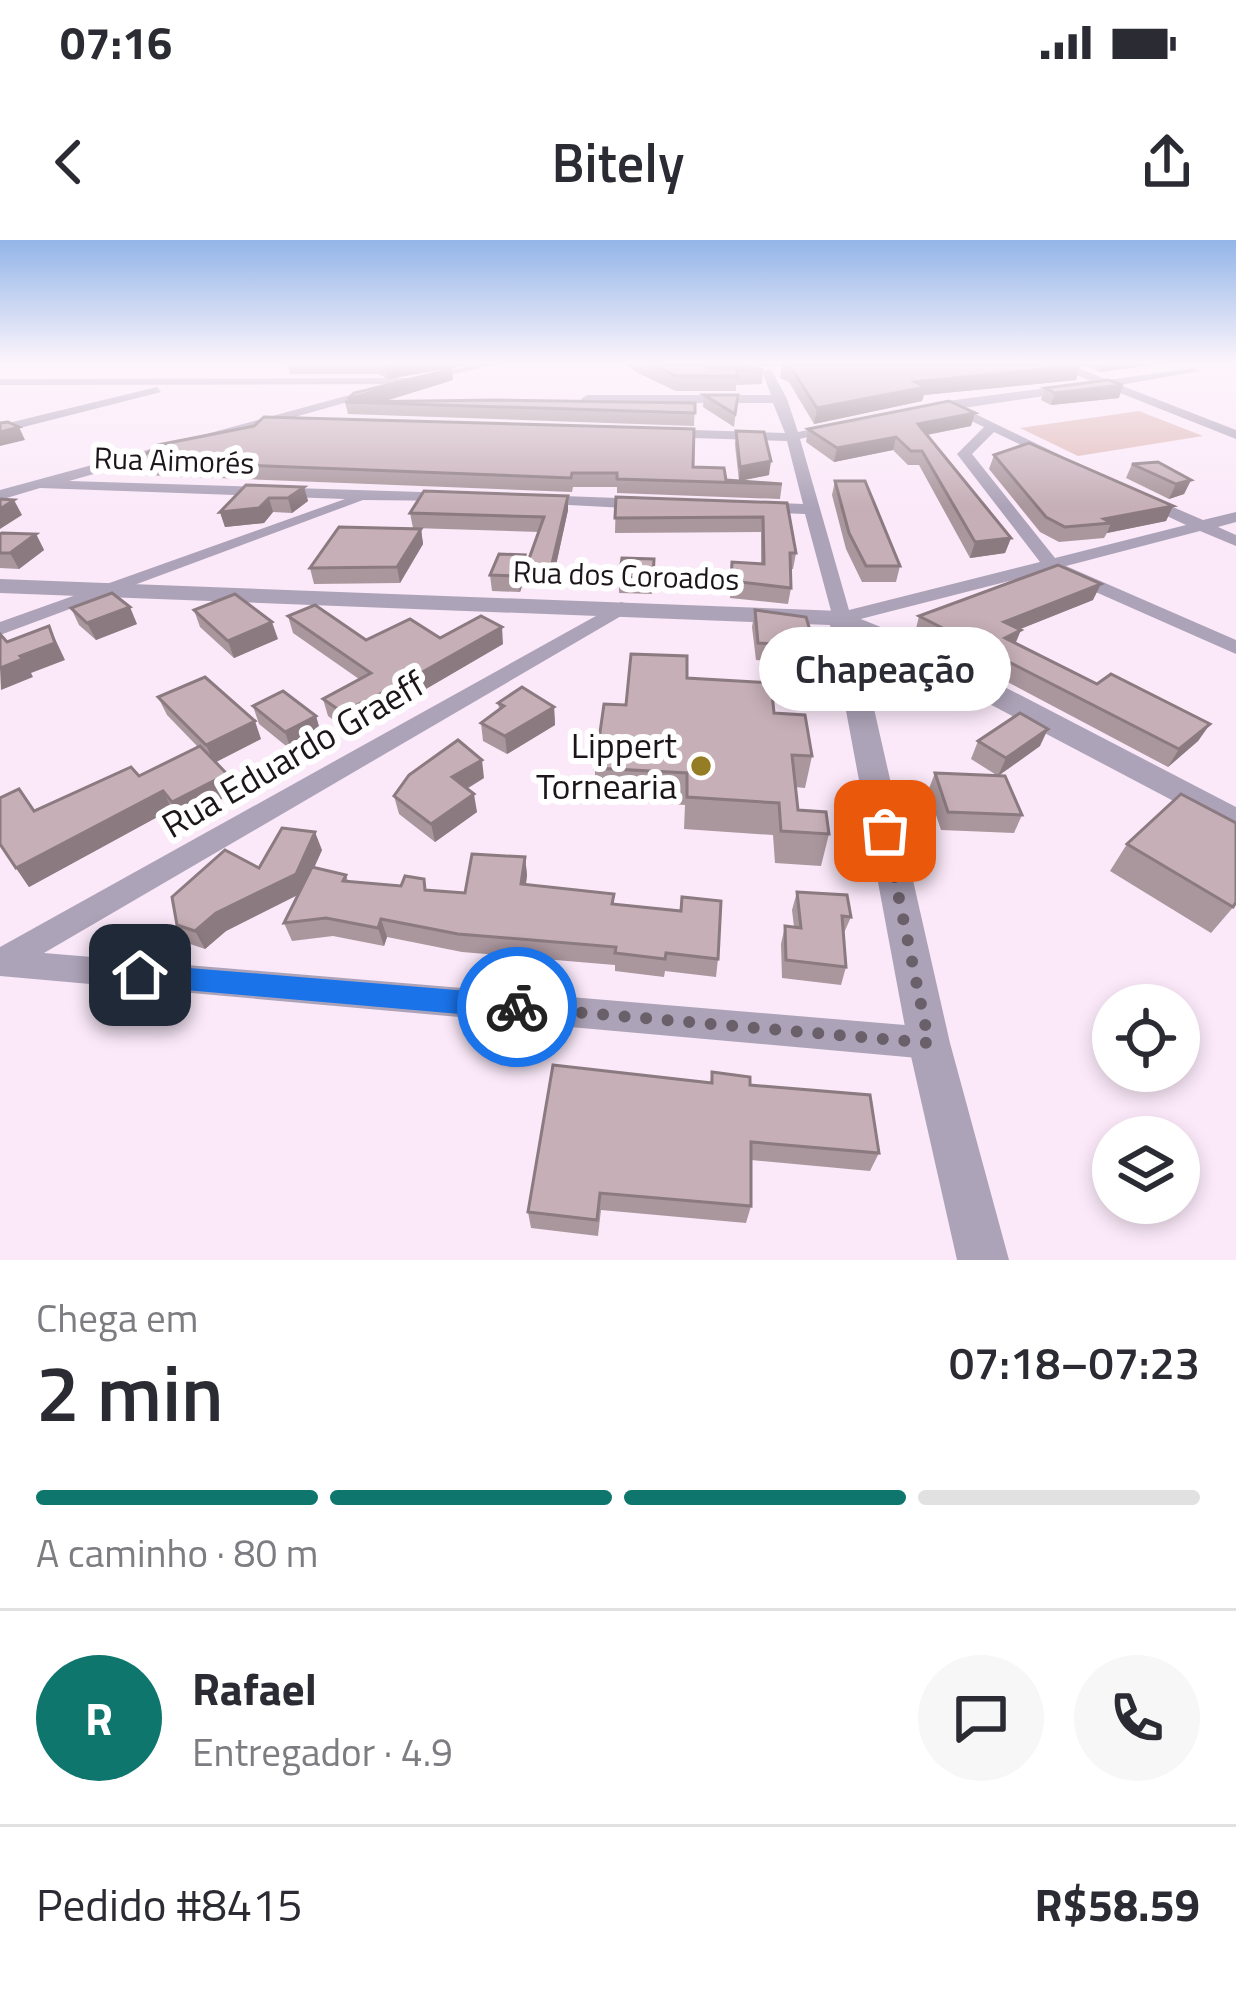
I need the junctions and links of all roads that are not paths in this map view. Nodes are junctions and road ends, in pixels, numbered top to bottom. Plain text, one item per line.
1 (68, 412) edge
2 (297, 412) edge
3 (785, 412) edge
4 (915, 412) edge
5 (961, 412) edge
6 (1176, 412) edge
7 (903, 414) edge
8 (0, 418) edge
9 (270, 419) junction
10 (1236, 421) edge
11 (341, 422) edge
12 (859, 423) edge
13 (1210, 425) junction
14 (993, 426) junction
15 (7, 427) edge
16 (650, 432) edge
17 (1236, 435) edge
18 (793, 437) junction
19 (1076, 466) edge
20 (40, 484) junction
21 (1118, 487) edge
22 (0, 495) edge
23 (369, 495) junction
24 (462, 498) edge
25 (508, 500) edge
26 (670, 504) edge
27 (740, 507) edge
28 (809, 509) junction
29 (1236, 517) edge
30 (1201, 527) junction
31 (1236, 541) edge
32 (1052, 566) junction
33 (0, 586) edge
34 (108, 590) junction
35 (621, 608) junction
36 (842, 618) junction
37 (0, 629) edge
38 (1236, 648) edge
39 (1236, 822) edge
40 (0, 963) edge
41 (929, 1043) junction
42 (983, 1260) edge

1 - 15 street
2 - 9 street
3 - 18 street
4 - 7 street
5 - 14 street
6 - 13 street
8 - 15 street
9 - 11 street
9 - 20 street
10 - 13 street
12 - 18 street
13 - 17 street
14 - 19 street
14 - 32 street
16 - 18 street
18 - 28 street
20 - 22 street
20 - 23 street, Rua Aimorés
21 - 30 street
23 - 24 street, Rua Aimorés
23 - 34 street
25 - 26 street
27 - 28 street
28 - 36 street
29 - 30 street, Rua dos Coroados
30 - 31 street
30 - 32 street, Rua dos Coroados
32 - 36 street, Rua dos Coroados
32 - 38 street
33 - 34 street, Rua dos Coroados
34 - 35 street, Rua dos Coroados
34 - 37 street
35 - 36 street, Rua dos Coroados
35 - 40 street, Rua Eduardo Graeff
36 - 39 street
36 - 41 street
40 - 41 street
41 - 42 street

